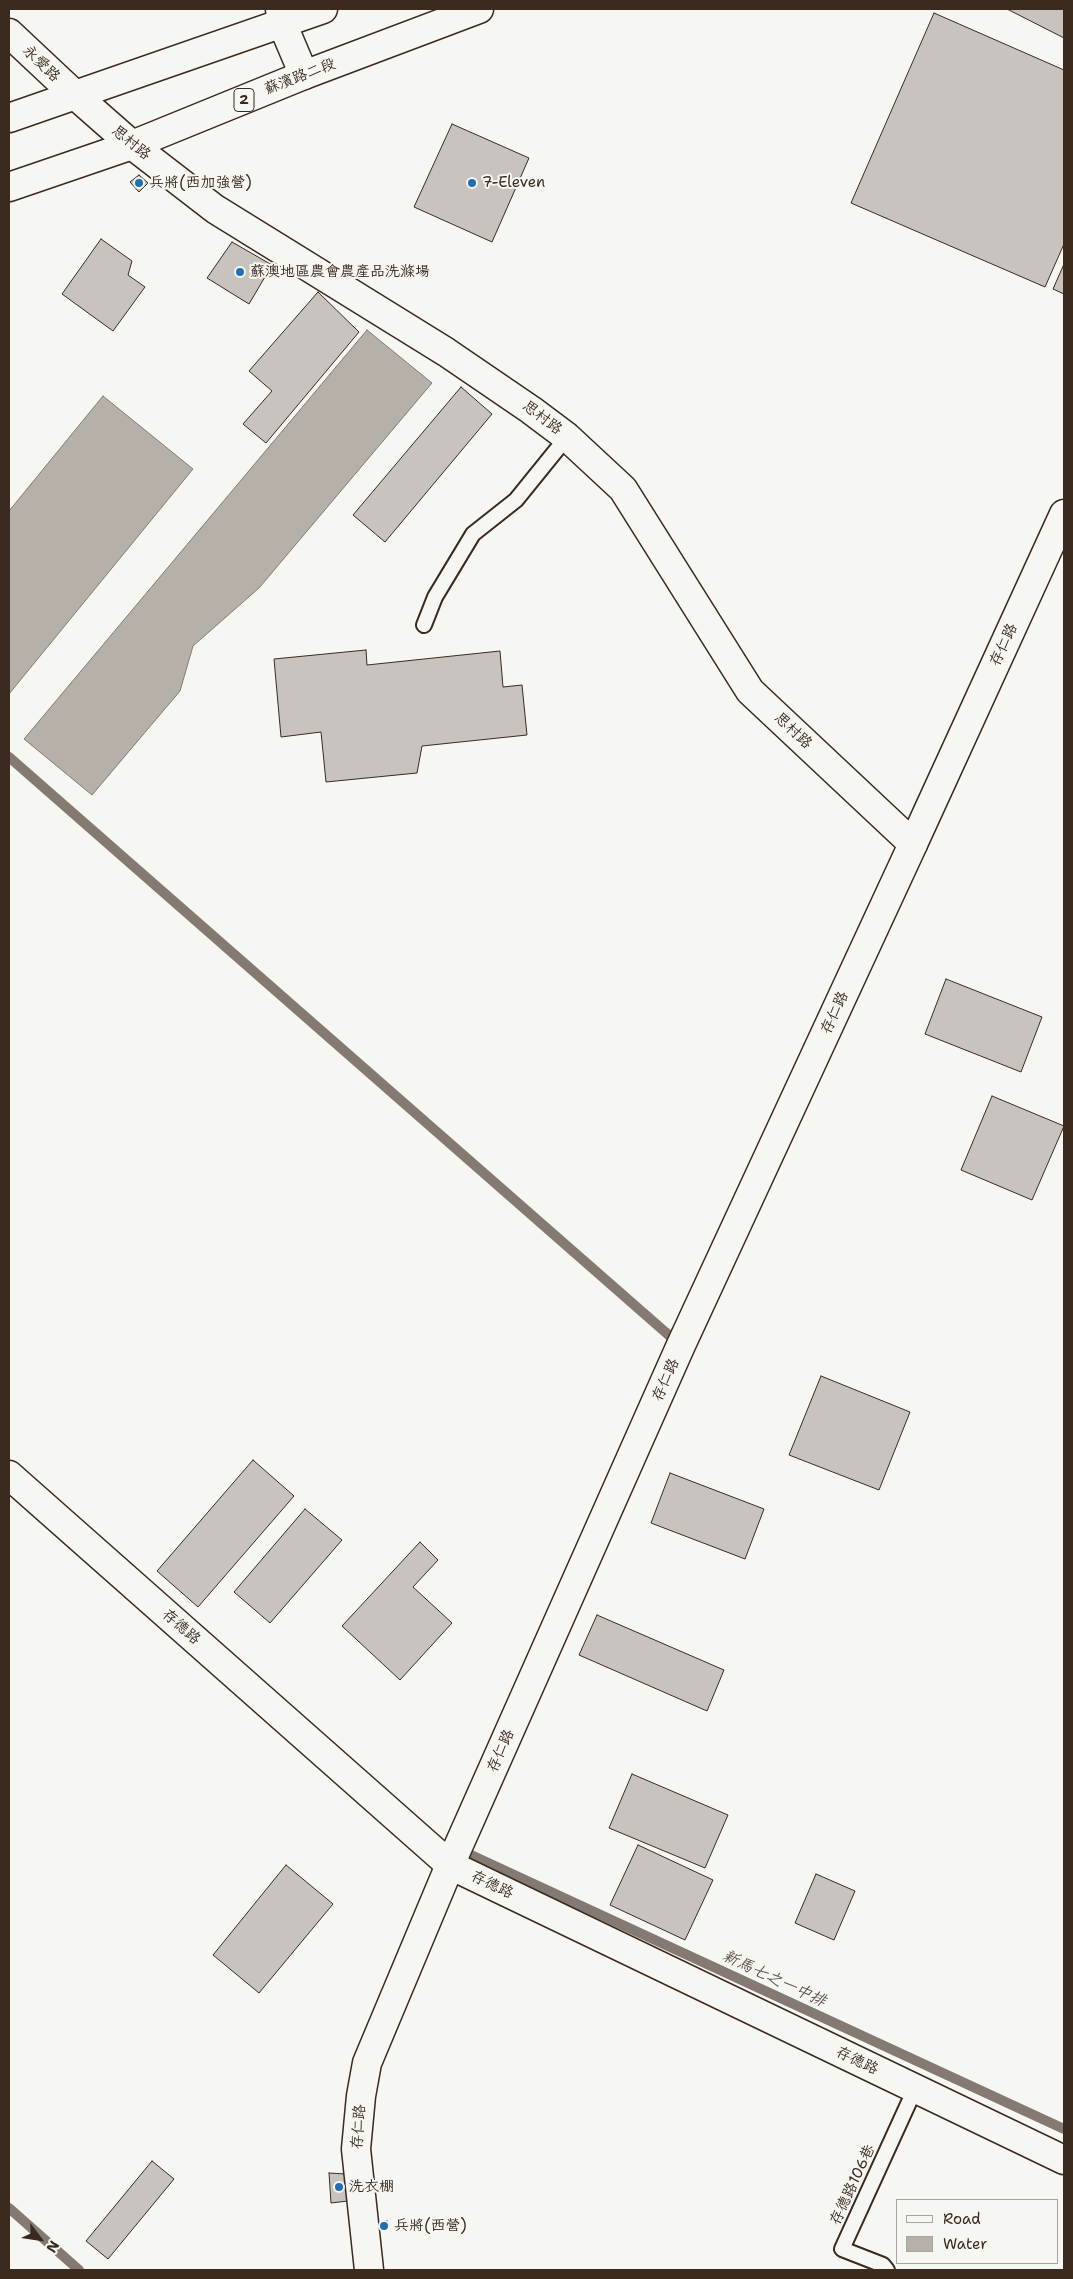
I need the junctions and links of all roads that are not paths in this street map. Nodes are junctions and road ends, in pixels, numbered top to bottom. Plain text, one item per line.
1 (323, 9) edge
2 (479, 9) edge
3 (281, 16) edge
4 (9, 33) edge
5 (304, 75) junction
6 (74, 94) junction
7 (9, 118) edge
8 (132, 145) junction
9 (9, 188) edge
10 (567, 437) junction
11 (1064, 514) edge
12 (424, 625) dead end
13 (913, 844) junction
14 (9, 1475) edge
15 (450, 1865) junction
16 (915, 2089) junction
17 (1064, 2160) edge
18 (368, 2270) edge
19 (887, 2270) edge

1 - 3 street
2 - 5 street, 蘇濱路二段 / 2
3 - 5 street
3 - 6 street
4 - 6 street, 永愛路
5 - 8 street, 蘇濱路二段 / 2
6 - 7 street
6 - 8 street, 思村路
8 - 9 street, 蘇濱路二段 / 2
8 - 10 street, 思村路
10 - 12 lane
10 - 13 street, 思村路
11 - 13 street, 存仁路
13 - 15 street, 存仁路
14 - 15 street, 存德路
15 - 16 street, 存德路
15 - 18 street, 存仁路
16 - 17 street, 存德路
16 - 19 lane, 存德路106巷

